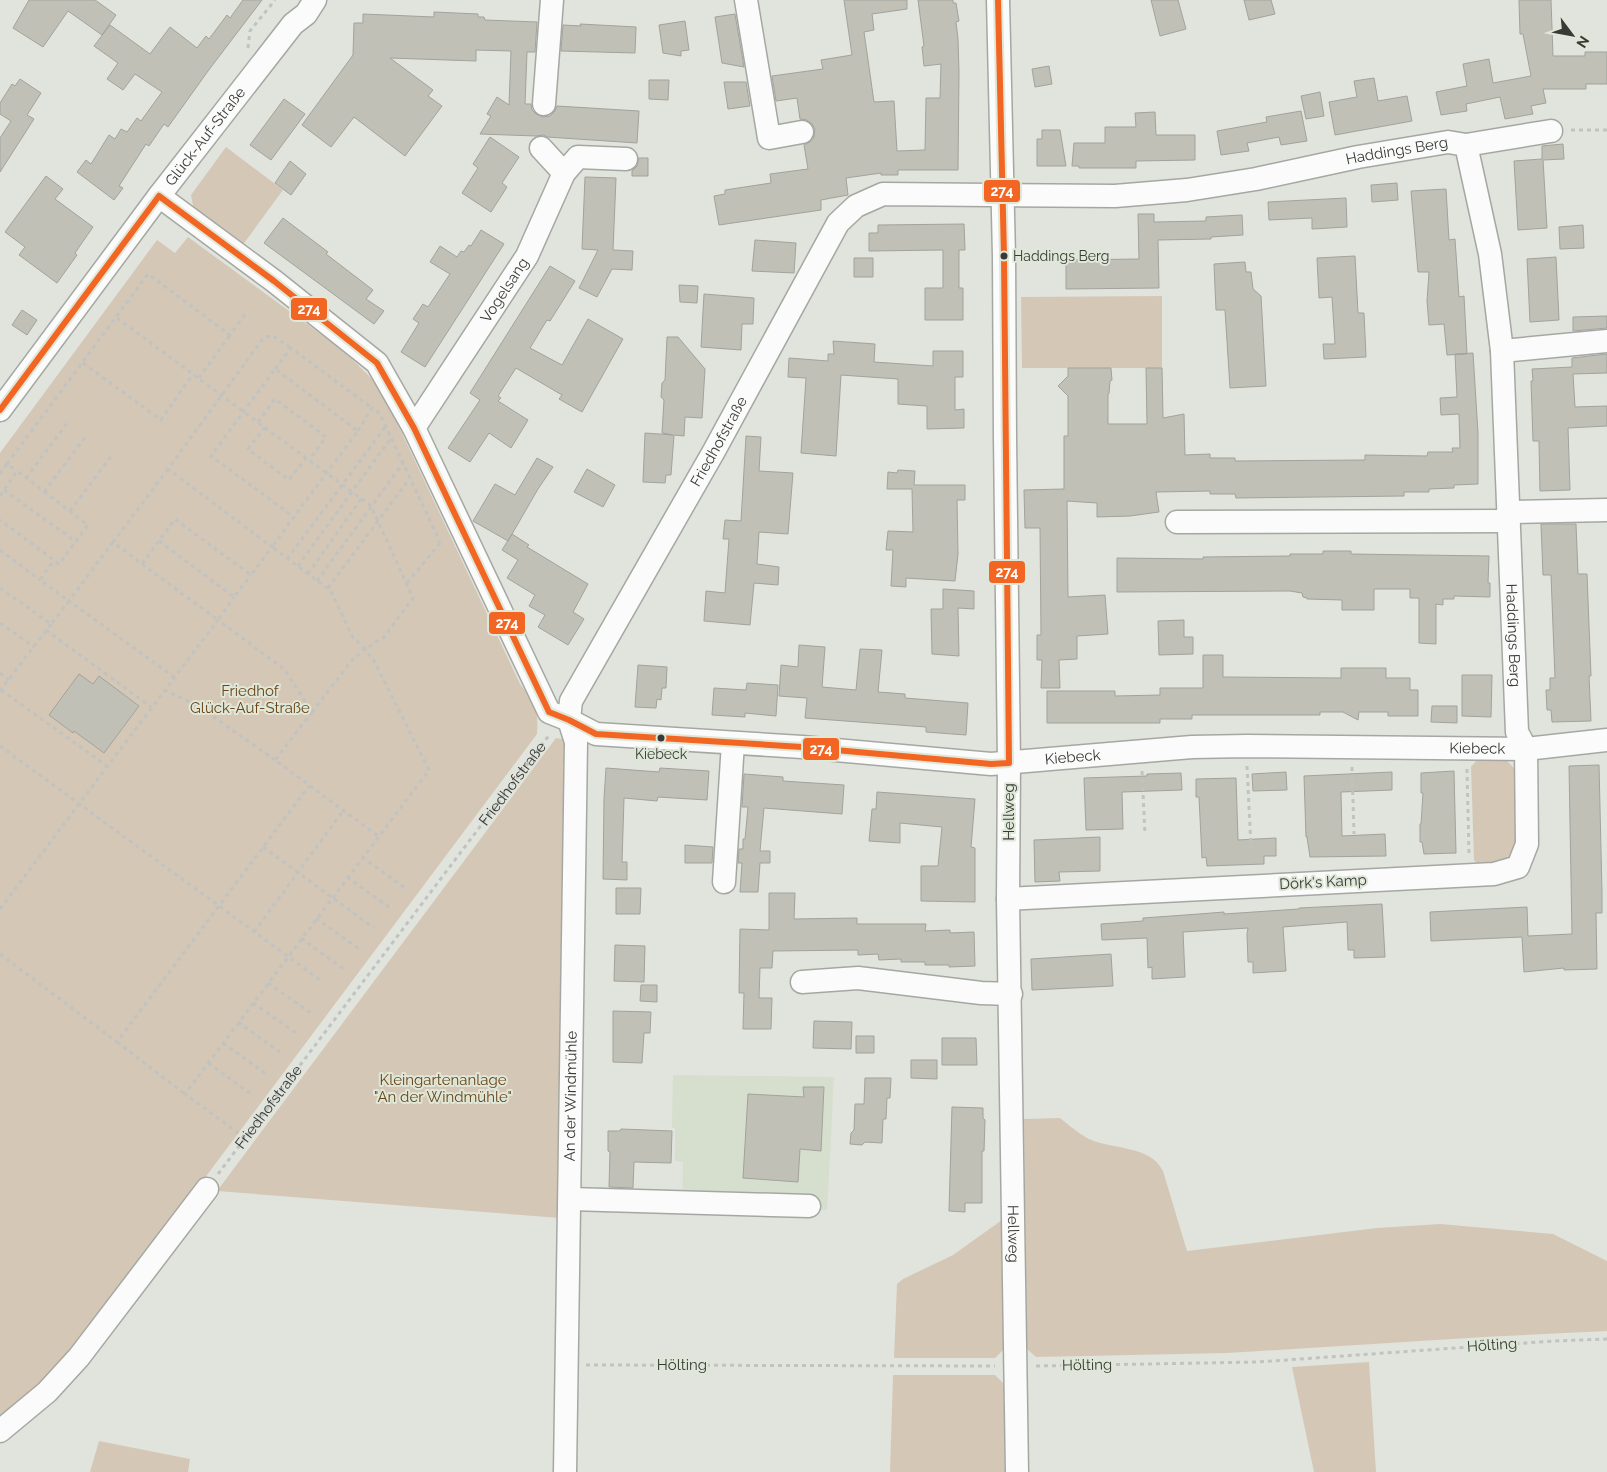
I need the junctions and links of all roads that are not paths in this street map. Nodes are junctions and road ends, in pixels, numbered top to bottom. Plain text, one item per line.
1 (315, 0) edge
2 (552, 0) edge
3 (746, 0) edge
4 (998, 0) edge
5 (544, 104) dead end
6 (1551, 131) road end
7 (802, 132) dead end
8 (1466, 145) junction
9 (541, 148) dead end
10 (626, 159) dead end
11 (564, 174) junction
12 (1003, 195) junction
13 (159, 196) junction
14 (1607, 341) edge
15 (1502, 351) junction
16 (3, 399) edge
17 (414, 428) junction
18 (1607, 510) edge
19 (1508, 516) junction
20 (1177, 522) dead end
21 (569, 720) junction
22 (1607, 740) edge
23 (733, 743) junction
24 (1526, 749) junction
25 (1009, 763) junction
26 (724, 882) dead end
27 (1008, 899) junction
28 (802, 982) dead end
29 (1011, 994) junction
30 (207, 1189) road end
31 (570, 1200) junction
32 (809, 1206) dead end
33 (0, 1432) edge
34 (565, 1472) edge
35 (1017, 1472) edge

1 - 13 street, Glück-Auf-Straße
2 - 5 street
3 - 7 street
4 - 12 street, Hellweg
6 - 8 street
8 - 12 street, Haddings Berg
8 - 15 street, Haddings Berg
9 - 11 street
10 - 11 street
11 - 17 street, Vogelsang
12 - 21 street, Friedhofstraße
12 - 25 street, Hellweg
13 - 16 street, Glück-Auf-Straße
13 - 17 street, Kiebeck
14 - 15 street
15 - 19 street, Haddings Berg
17 - 21 street, Kiebeck
18 - 19 street
19 - 20 street
19 - 24 street, Haddings Berg
21 - 23 street, Kiebeck
21 - 31 street, An der Windmühle
22 - 24 street, Kiebeck
23 - 25 street, Kiebeck
23 - 26 street
24 - 25 street, Kiebeck
24 - 27 street, Dörk's Kamp
25 - 27 street, Hellweg
27 - 29 street, Hellweg
28 - 29 street
29 - 35 street, Hellweg
30 - 33 street
31 - 32 street
31 - 34 street, An der Windmühle

